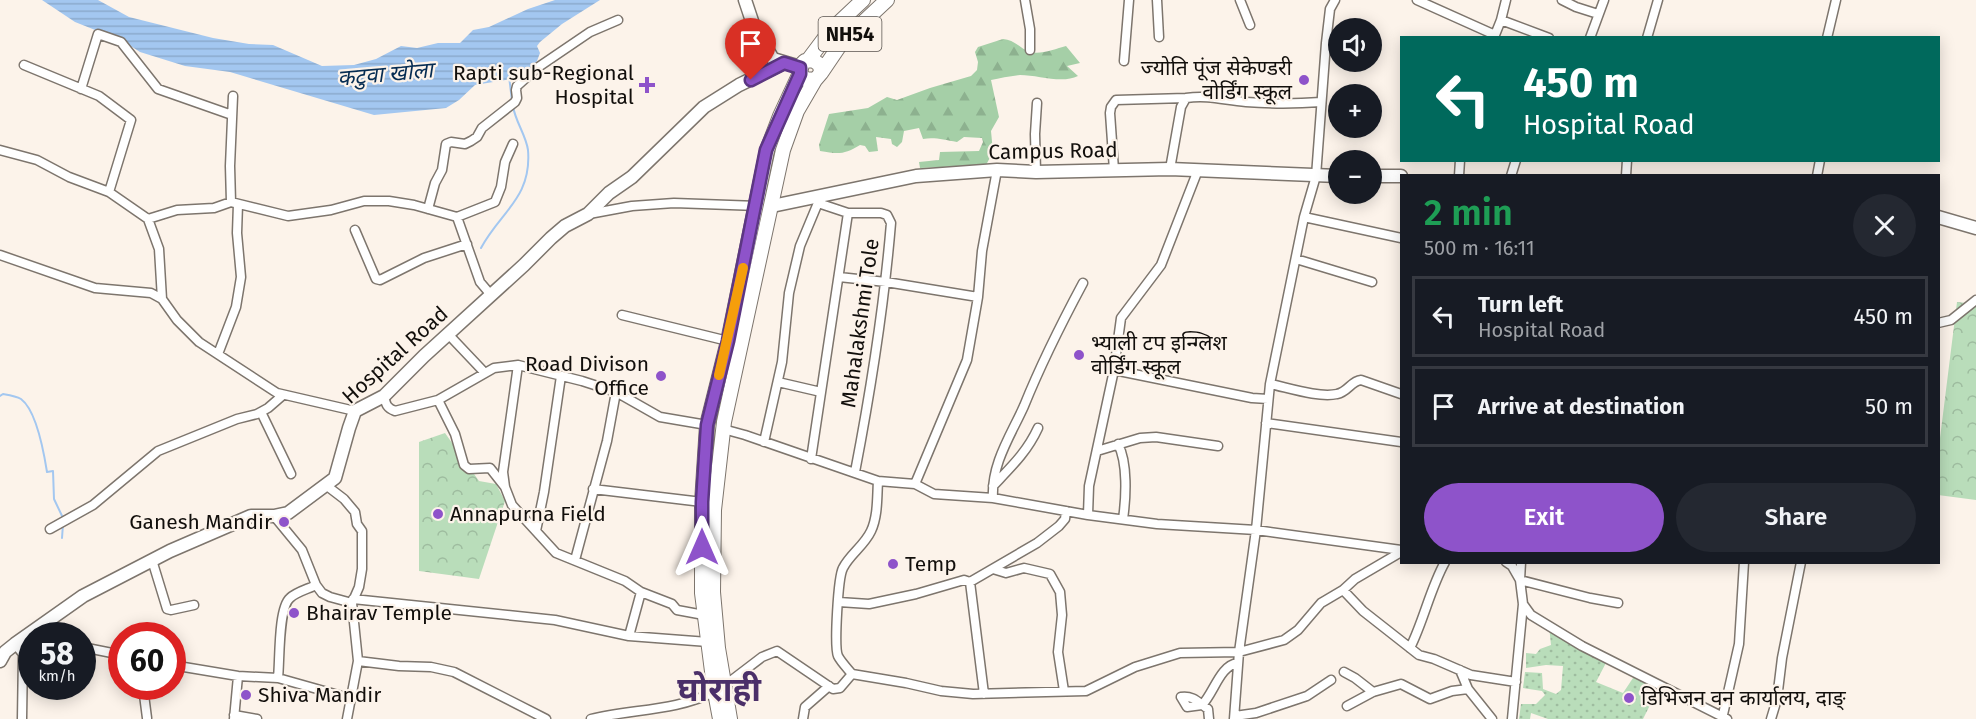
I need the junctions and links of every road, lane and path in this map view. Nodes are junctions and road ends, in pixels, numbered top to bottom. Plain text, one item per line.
1 (745, 0) edge
2 (863, 0) edge
3 (886, 0) edge
4 (1025, 0) edge
5 (1129, 0) edge
6 (1157, 0) edge
7 (1240, 0) edge
8 (1335, 0) edge
9 (1417, 0) edge
10 (1506, 0) edge
11 (1562, 0) edge
12 (1604, 0) edge
13 (1658, 0) edge
14 (1836, 0) edge
15 (1598, 14) junction
16 (618, 20) dead end
17 (1501, 21) junction
18 (1250, 25) dead end
19 (1495, 36) edge
20 (1543, 36) edge
21 (1591, 36) edge
22 (1648, 36) edge
23 (1827, 36) edge
24 (1159, 38) dead end
25 (1030, 50) dead end
26 (1124, 61) dead end
27 (784, 63) junction
28 (24, 65) dead end
29 (803, 67) junction
30 (818, 76) junction
31 (81, 89) junction
32 (233, 96) dead end
33 (1186, 98) junction
34 (1321, 102) junction
35 (1037, 103) dead end
36 (232, 115) junction
37 (513, 144) dead end
38 (0, 150) edge
39 (1170, 169) junction
40 (997, 170) junction
41 (1114, 170) junction
42 (1198, 170) junction
43 (1036, 172) junction
44 (1316, 176) junction
45 (1328, 176) edge
46 (1382, 176) edge
47 (1400, 176) edge
48 (109, 192) junction
49 (819, 199) junction
50 (234, 203) junction
51 (756, 206) junction
52 (772, 207) junction
53 (428, 209) junction
54 (848, 213) junction
55 (588, 214) junction
56 (457, 217) junction
57 (1304, 218) junction
58 (1940, 218) edge
59 (148, 219) junction
60 (1976, 228) edge
61 (356, 230) dead end
62 (1400, 238) edge
63 (467, 244) junction
64 (1, 258) edge
65 (1296, 260) junction
66 (839, 277) junction
67 (886, 282) junction
68 (1372, 282) dead end
69 (1083, 284) dead end
70 (491, 295) junction
71 (978, 297) junction
72 (162, 299) junction
73 (1976, 300) edge
74 (622, 315) dead end
75 (1940, 323) edge
76 (448, 334) junction
77 (734, 342) junction
78 (218, 354) junction
79 (518, 364) junction
80 (1114, 370) junction
81 (484, 372) junction
82 (561, 376) junction
83 (778, 382) junction
84 (1270, 384) junction
85 (616, 392) junction
86 (821, 392) junction
87 (280, 394) junction
88 (1400, 394) edge
89 (384, 396) junction
90 (1268, 399) junction
91 (438, 400) junction
92 (356, 411) junction
93 (259, 413) junction
94 (1266, 423) junction
95 (707, 426) junction
96 (1038, 428) dead end
97 (723, 429) junction
98 (764, 442) junction
99 (1400, 442) edge
100 (1118, 444) junction
101 (1218, 446) dead end
102 (1097, 451) junction
103 (811, 459) junction
104 (855, 472) junction
105 (291, 474) dead end
106 (878, 481) junction
107 (915, 484) junction
108 (327, 486) junction
109 (993, 486) junction
110 (505, 488) junction
111 (593, 489) junction
112 (993, 498) junction
113 (702, 502) junction
114 (1066, 511) junction
115 (1088, 515) junction
116 (274, 516) junction
117 (1123, 519) junction
118 (50, 529) dead end
119 (1256, 530) junction
120 (536, 531) junction
121 (1400, 551) edge
122 (1400, 552) edge
123 (152, 560) junction
124 (575, 560) junction
125 (1444, 564) edge
126 (1509, 564) edge
127 (1521, 564) edge
128 (1744, 564) edge
129 (1801, 564) edge
130 (993, 569) junction
131 (1520, 580) junction
132 (970, 582) junction
133 (316, 585) junction
134 (1343, 590) junction
135 (641, 592) junction
136 (352, 601) junction
137 (839, 602) junction
138 (1618, 603) dead end
139 (1524, 604) junction
140 (194, 605) dead end
141 (704, 615) junction
142 (48, 622) edge
143 (629, 636) junction
144 (18, 642) edge
145 (708, 642) junction
146 (15, 644) junction
147 (1410, 648) junction
148 (1239, 652) junction
149 (0, 661) edge
150 (358, 661) junction
151 (1238, 663) junction
152 (186, 667) edge
153 (1460, 670) junction
154 (1344, 672) dead end
155 (852, 674) junction
156 (238, 676) junction
157 (278, 678) junction
158 (1331, 680) dead end
159 (1516, 682) junction
160 (829, 686) junction
161 (719, 689) junction
162 (1468, 689) junction
163 (1064, 691) junction
164 (1373, 693) junction
165 (984, 694) junction
166 (350, 698) junction
167 (145, 700) edge
168 (1347, 706) dead end
169 (234, 717) edge
170 (1234, 717) edge
171 (147, 718) edge
172 (1724, 718) edge
173 (22, 719) edge
174 (257, 719) edge
175 (346, 719) edge
176 (546, 719) edge
177 (591, 719) edge
178 (720, 719) edge
179 (730, 719) edge
180 (803, 719) edge
181 (1209, 719) edge
182 (1492, 719) edge
183 (1512, 719) edge
184 (1771, 719) edge

1 - 27 street
2 - 29 main road, NH54
3 - 30 main road, NH54
4 - 25 street
5 - 26 street
6 - 24 street
7 - 18 street
8 - 34 street
9 - 19 street
10 - 17 street
11 - 15 street
12 - 15 street
13 - 22 street
14 - 23 street
15 - 21 street
16 - 53 street
17 - 19 street
17 - 20 street
27 - 29 street
27 - 55 street, Hospital Road
28 - 31 street
29 - 30 main road
29 - 51 main road
30 - 52 main road
31 - 36 street
31 - 48 street
32 - 36 street
33 - 34 street
33 - 39 street
33 - 41 street
34 - 44 street
35 - 43 street
36 - 50 street
37 - 56 street
38 - 48 street
39 - 41 street, Campus Road
39 - 42 street, Campus Road
40 - 43 street, Campus Road
40 - 49 street, Campus Road
40 - 71 street
41 - 43 street, Campus Road
42 - 44 street, Campus Road
42 - 80 street
44 - 45 street, Campus Road
44 - 57 street
46 - 47 street
48 - 59 street
49 - 52 street, Campus Road
49 - 54 street, Mahalakshmi Tole
49 - 83 street
50 - 53 street
50 - 59 street
50 - 78 street
51 - 52 street
51 - 55 street
51 - 77 main road
52 - 77 main road
53 - 56 street
54 - 66 street
54 - 67 street, Mahalakshmi Tole
55 - 70 street, Hospital Road
56 - 63 street
57 - 62 street
57 - 65 street
58 - 60 street
59 - 72 street
61 - 63 street
63 - 70 street
64 - 72 street
65 - 68 street
65 - 84 street
66 - 67 street
66 - 86 street
67 - 71 street
67 - 104 street, Mahalakshmi Tole
69 - 109 street
70 - 76 street, Hospital Road
71 - 107 street
72 - 78 street
73 - 75 street
74 - 77 street
76 - 81 street
76 - 89 street, Hospital Road
77 - 95 main road
77 - 97 main road
78 - 87 street
79 - 81 street
79 - 82 street
79 - 110 street
80 - 90 street
80 - 102 street
81 - 91 street
82 - 85 street
82 - 120 street
83 - 86 street
83 - 98 street
84 - 88 street
84 - 90 street
85 - 95 street
85 - 111 street
86 - 103 street
87 - 92 street
87 - 93 street
89 - 91 street
89 - 92 street, Hospital Road
90 - 94 street
91 - 110 street
92 - 108 street, Hospital Road
93 - 105 street
93 - 118 street
94 - 99 street
94 - 119 street
95 - 97 main road
95 - 113 main road
96 - 109 street
97 - 98 street
97 - 161 main road
98 - 103 street
100 - 101 street
100 - 102 street
100 - 117 street
102 - 115 street
103 - 104 street
104 - 106 street
106 - 107 street
106 - 137 street
107 - 112 street
108 - 116 street, Hospital Road
108 - 136 street
109 - 112 street
110 - 120 street
111 - 113 street
111 - 124 street
112 - 114 street
113 - 141 main road
114 - 115 street
114 - 130 street
115 - 117 street
116 - 123 street, Hospital Road
116 - 133 street
117 - 119 street
119 - 121 street
119 - 148 street
120 - 124 street
122 - 134 street
123 - 140 street
123 - 142 street, Hospital Road
124 - 135 street
125 - 147 street
126 - 131 street
127 - 131 street
128 - 172 street
129 - 184 street
130 - 132 street
130 - 163 street
131 - 138 street
131 - 139 street
132 - 137 street
132 - 165 street
133 - 136 street
133 - 157 street
134 - 147 street
134 - 148 street
135 - 141 street
135 - 143 street
136 - 143 street
136 - 150 street
137 - 155 street
139 - 159 street
139 - 172 street
141 - 145 main road
143 - 145 street
144 - 146 street, Hospital Road
145 - 161 main road
146 - 149 street, Hospital Road
146 - 173 street
147 - 153 street
148 - 151 street
148 - 163 street
150 - 166 street
150 - 176 street
151 - 170 street
151 - 181 street
152 - 156 street
153 - 159 street
153 - 162 street
154 - 164 street
155 - 160 street
155 - 165 street
156 - 157 street
156 - 169 street
157 - 166 street
158 - 170 street
159 - 183 street
160 - 161 street
160 - 180 street
161 - 177 street
161 - 178 main road
161 - 179 main road
162 - 164 street
162 - 182 street
163 - 165 street
164 - 168 street
166 - 175 street
167 - 171 street
169 - 174 street

